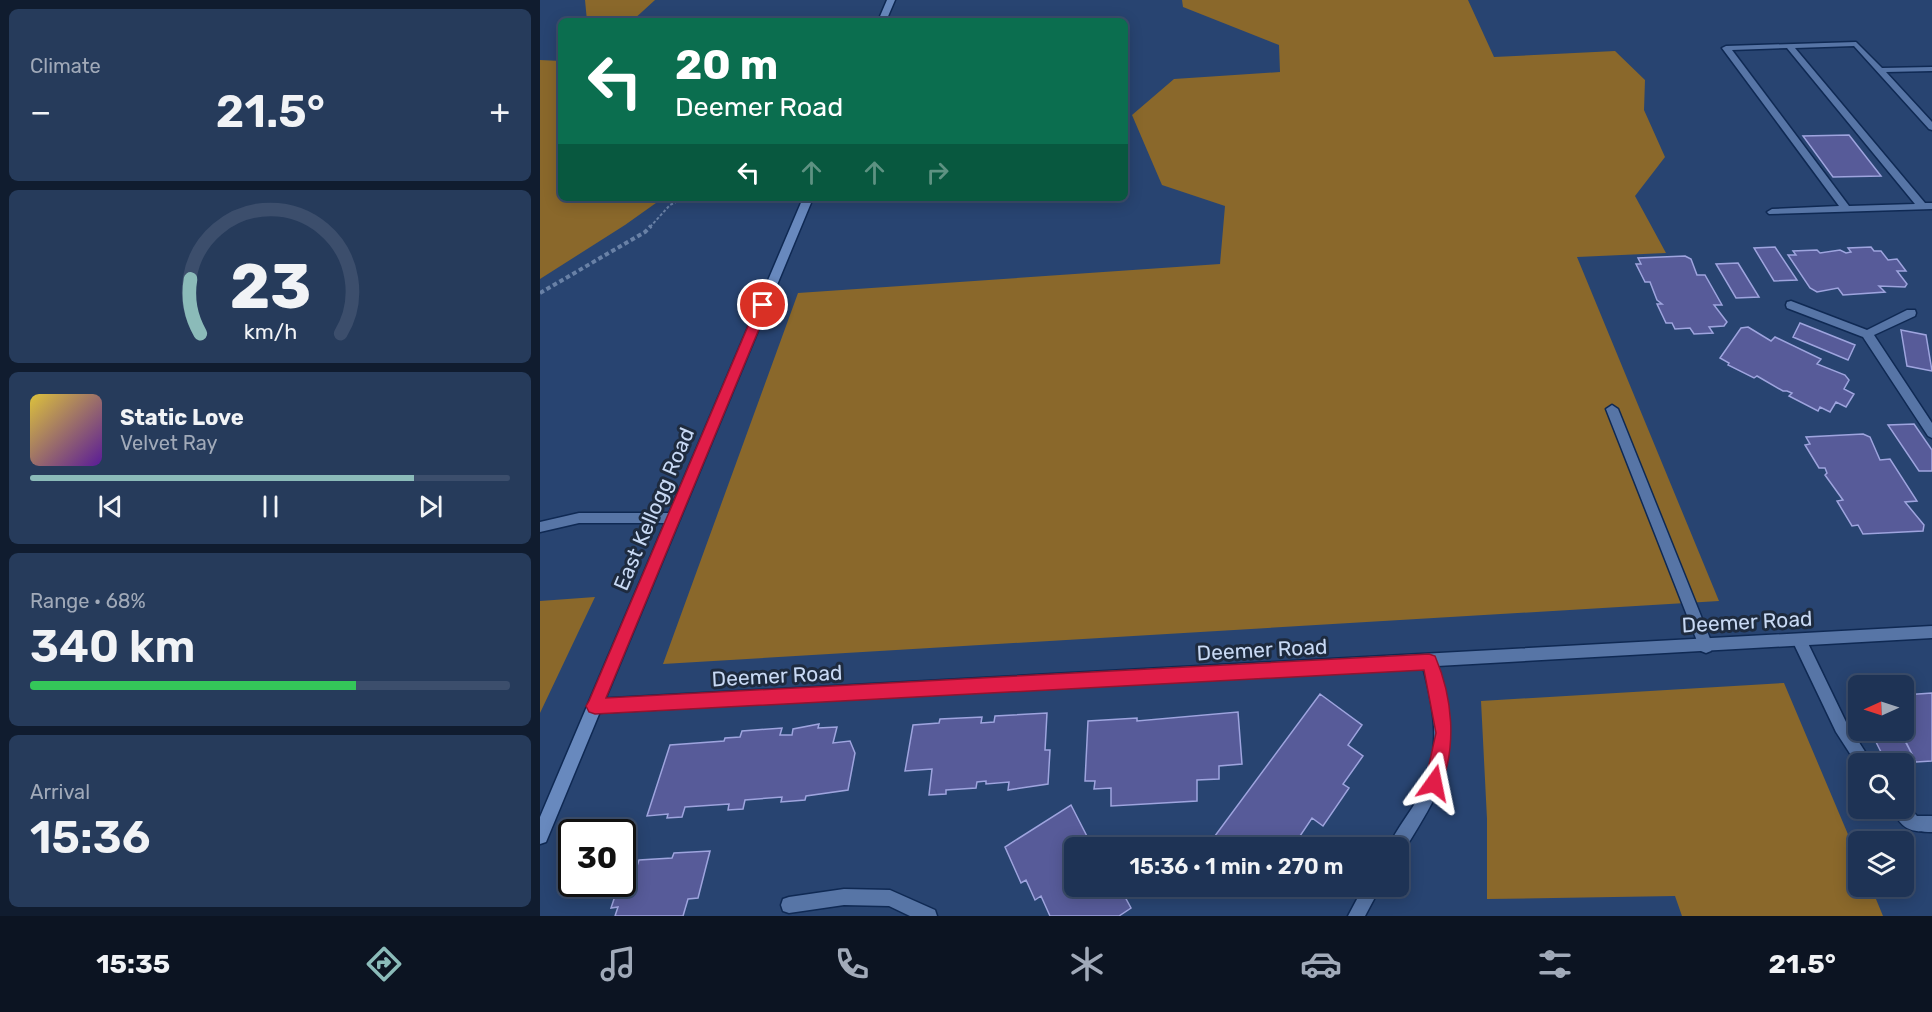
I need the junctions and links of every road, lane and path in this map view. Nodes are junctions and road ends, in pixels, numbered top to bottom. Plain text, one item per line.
1 (891, 0) edge
2 (883, 18) edge
3 (1789, 46) junction
4 (1932, 69) edge
5 (1880, 70) junction
6 (1932, 127) edge
7 (678, 201) edge
8 (807, 201) edge
9 (1928, 206) edge
10 (1846, 209) junction
11 (1772, 212) dead end
12 (540, 293) edge
13 (1791, 305) dead end
14 (1911, 313) dead end
15 (1867, 334) junction
16 (1612, 409) dead end
17 (1932, 433) edge
18 (673, 518) junction
19 (540, 527) edge
20 (1932, 632) edge
21 (1799, 640) junction
22 (1706, 646) junction
23 (1429, 662) junction
24 (595, 706) junction
25 (1859, 753) edge
26 (1909, 819) edge
27 (1932, 824) edge
28 (540, 836) edge
29 (1402, 837) edge
30 (1367, 897) edge
31 (789, 905) dead end
32 (929, 916) edge
33 (1356, 916) edge

1 - 2 street
3 - 5 street
3 - 9 street
3 - 10 street
4 - 5 street
5 - 6 street
7 - 12 path
8 - 18 street, East Kellogg Road
9 - 10 street
10 - 11 street
13 - 15 street
14 - 15 street
15 - 17 street
16 - 22 street
18 - 19 street
18 - 24 street, East Kellogg Road
20 - 21 street, Deemer Road
21 - 22 street, Deemer Road
21 - 25 street
22 - 23 street, Deemer Road
23 - 24 street, Deemer Road
23 - 29 street
24 - 28 street, East Kellogg Road
26 - 27 street
30 - 33 street
31 - 32 street

